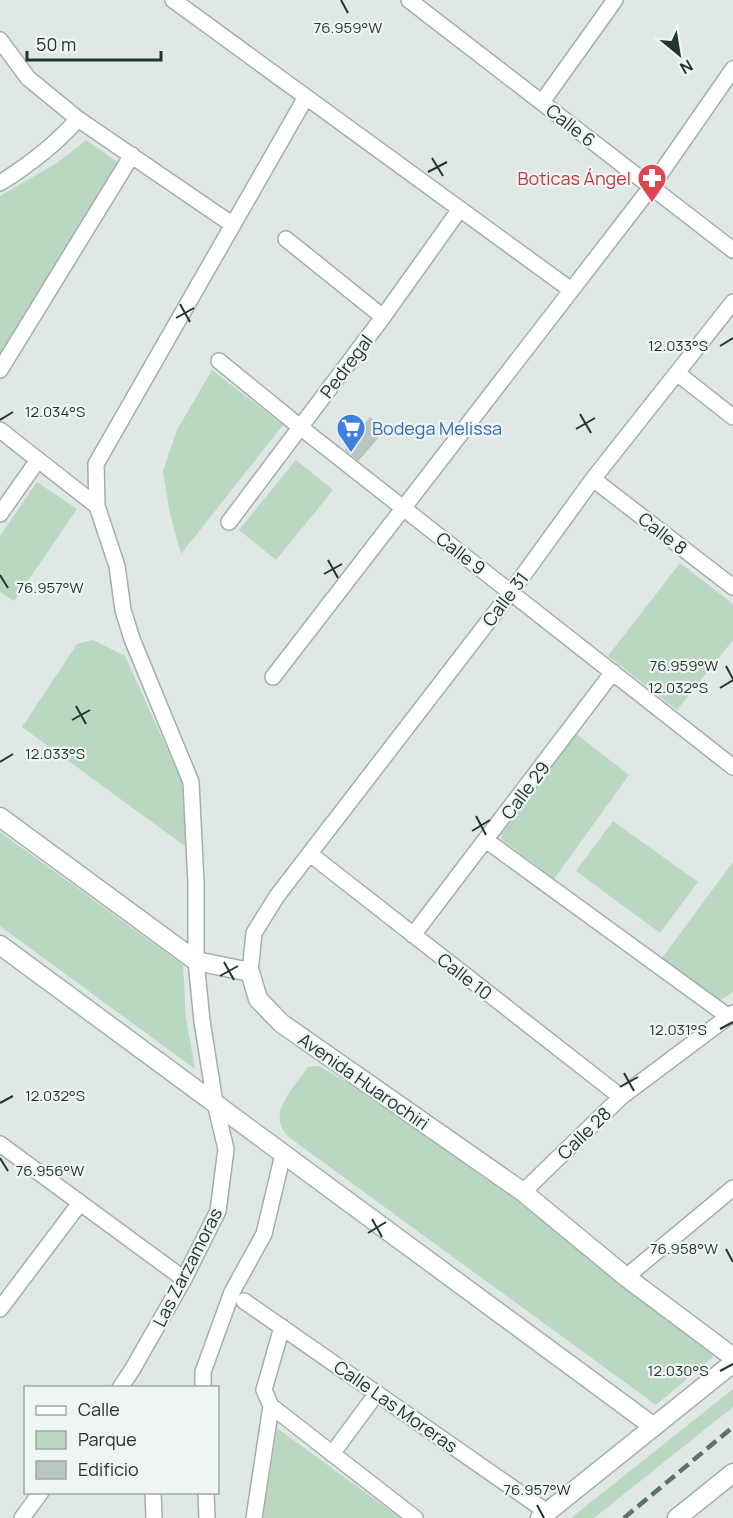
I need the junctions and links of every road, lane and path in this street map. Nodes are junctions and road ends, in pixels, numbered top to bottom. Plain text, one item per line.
1 (173, 0) edge
2 (409, 0) edge
3 (615, 0) edge
4 (0, 40) edge
5 (733, 69) edge
6 (306, 97) junction
7 (542, 102) junction
8 (78, 119) junction
9 (132, 155) junction
10 (0, 183) edge
11 (651, 187) junction
12 (460, 209) junction
13 (233, 225) junction
14 (286, 239) dead end
15 (733, 250) edge
16 (571, 290) junction
17 (733, 302) edge
18 (383, 316) junction
19 (219, 361) dead end
20 (0, 370) edge
21 (676, 373) junction
22 (733, 417) edge
23 (300, 427) junction
24 (0, 430) edge
25 (38, 460) junction
26 (593, 479) junction
27 (98, 506) junction
28 (403, 508) junction
29 (0, 514) edge
30 (229, 522) dead end
31 (733, 587) edge
32 (511, 592) junction
33 (613, 672) junction
34 (273, 677) dead end
35 (733, 767) edge
36 (0, 817) edge
37 (487, 841) junction
38 (310, 854) junction
39 (413, 935) junction
40 (0, 945) edge
41 (196, 961) junction
42 (250, 972) junction
43 (731, 1015) edge
44 (621, 1097) junction
45 (215, 1103) junction
46 (0, 1144) edge
47 (283, 1154) junction
48 (733, 1188) edge
49 (524, 1192) junction
50 (80, 1203) junction
51 (626, 1277) junction
52 (184, 1279) junction
53 (244, 1301) dead end
54 (0, 1309) edge
55 (282, 1327) junction
56 (733, 1357) edge
57 (733, 1362) edge
58 (132, 1371) junction
59 (121, 1386) edge
60 (135, 1386) edge
61 (203, 1386) edge
62 (377, 1393) junction
63 (271, 1406) junction
64 (654, 1426) junction
65 (332, 1454) junction
66 (733, 1473) edge
67 (715, 1488) junction
68 (733, 1490) edge
69 (40, 1494) edge
70 (153, 1494) edge
71 (206, 1494) edge
72 (544, 1515) edge
73 (22, 1518) edge
74 (154, 1518) edge
75 (207, 1518) edge
76 (254, 1518) edge
77 (415, 1518) edge
78 (677, 1518) edge

1 - 6 street
2 - 7 street, Calle 6
3 - 7 street
4 - 8 street
5 - 11 street
6 - 12 street
6 - 13 street, Las Zarzamoras
7 - 11 street, Calle 6
8 - 9 street
8 - 10 street
9 - 13 street
9 - 20 street
11 - 15 street, Calle 6
11 - 16 street
12 - 16 street
12 - 18 street, Pedregal
13 - 27 street, Las Zarzamoras
14 - 18 street
16 - 28 street
17 - 21 street, Calle 31
18 - 23 street, Pedregal
19 - 23 street, Calle 9
21 - 22 street
21 - 26 street, Calle 31
23 - 28 street, Calle 9
23 - 30 street, Pedregal
24 - 25 street
25 - 27 street
25 - 29 street
26 - 31 street, Calle 8
26 - 32 street, Calle 31
27 - 41 street, Las Zarzamoras
28 - 32 street, Calle 9
28 - 34 street
32 - 33 street, Calle 9
32 - 38 street, Calle 31
33 - 35 street, Calle 9
33 - 37 street, Calle 29
36 - 41 street
37 - 39 street, Calle 29
37 - 43 street
38 - 39 street, Calle 10
38 - 42 street, Calle 31
39 - 44 street, Calle 10
40 - 45 street
41 - 42 street
41 - 45 street, Las Zarzamoras
42 - 49 street, Avenida Huarochiri
43 - 44 street, Calle 28
44 - 49 street, Calle 28
45 - 47 street
45 - 52 street, Las Zarzamoras
46 - 50 street
47 - 61 street
47 - 64 street
48 - 51 street
49 - 51 street, Avenida Huarochiri
50 - 52 street
50 - 54 street
51 - 56 street, Avenida Huarochiri
52 - 58 street, Las Zarzamoras
53 - 55 street, Calle Las Moreras
55 - 62 street, Calle Las Moreras
55 - 63 street
57 - 64 street
58 - 59 street, Las Zarzamoras
58 - 60 street
62 - 65 street
62 - 72 street, Calle Las Moreras
63 - 65 street
63 - 76 street
64 - 72 street
65 - 77 street
66 - 67 street
67 - 68 street
67 - 78 street
69 - 73 street
70 - 74 street
71 - 75 street

